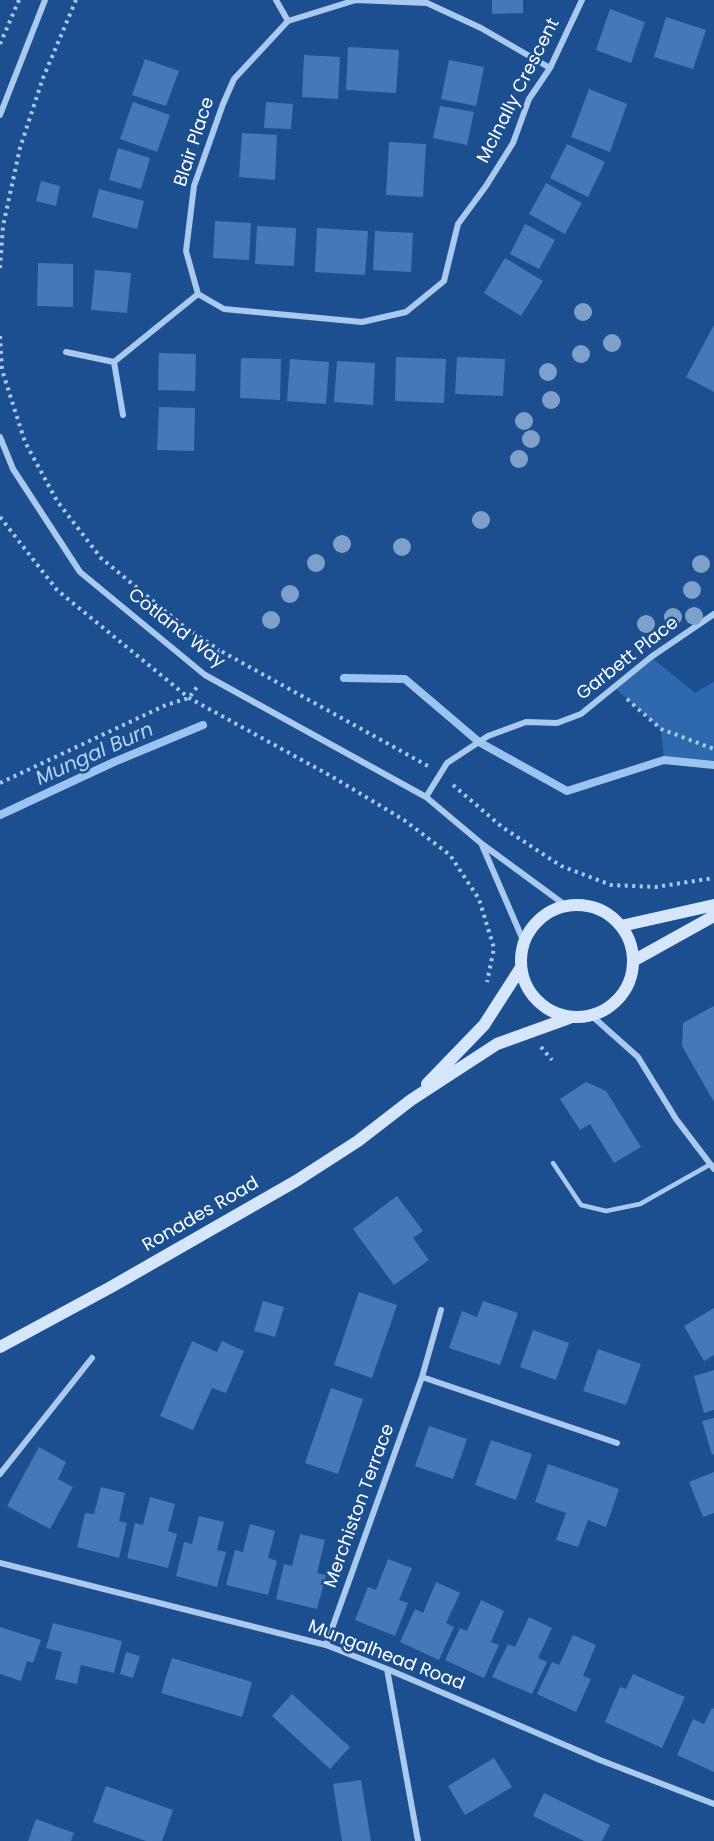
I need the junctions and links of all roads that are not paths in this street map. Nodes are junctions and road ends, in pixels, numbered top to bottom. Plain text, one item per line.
1 (45, 0) edge
2 (276, 0) edge
3 (356, 0) edge
4 (582, 0) edge
5 (288, 21) junction
6 (550, 68) junction
7 (0, 115) edge
8 (198, 294) junction
9 (66, 352) dead end
10 (114, 362) junction
11 (123, 415) dead end
12 (0, 437) edge
13 (714, 614) edge
14 (426, 797) junction
15 (482, 844) junction
16 (565, 905) junction
17 (714, 906) edge
18 (714, 916) edge
19 (621, 926) junction
20 (523, 940) junction
21 (633, 961) junction
22 (520, 969) junction
23 (592, 1016) junction
24 (569, 1018) junction
25 (411, 1100) junction
26 (553, 1163) dead end
27 (712, 1166) edge
28 (441, 1310) dead end
29 (0, 1347) edge
30 (92, 1358) dead end
31 (422, 1377) junction
32 (617, 1443) dead end
33 (0, 1474) edge
34 (0, 1563) edge
35 (326, 1645) junction
36 (387, 1669) junction
37 (714, 1804) edge
38 (418, 1841) edge

1 - 7 street
2 - 5 street
3 - 5 street, Blair Place
3 - 6 street, Blair Place
4 - 6 street, McInally Crescent
5 - 8 street, Blair Place
6 - 8 street, McInally Crescent
8 - 10 street
9 - 10 street
10 - 11 street
12 - 14 street, Cotland Way
13 - 14 street, Garbett Place
14 - 15 street, Cotland Way
15 - 16 street, Cotland Way
15 - 20 street, Cotland Way
16 - 19 main road
16 - 20 main road
17 - 19 main road
18 - 21 main road
19 - 21 main road
20 - 22 main road
21 - 23 main road
22 - 24 main road
22 - 25 main road, Ronades Road
23 - 24 main road
23 - 27 street
24 - 25 main road, Ronades Road
25 - 29 main road, Ronades Road
26 - 27 lane
28 - 31 street, Merchiston Terrace
30 - 33 street
31 - 32 street
31 - 35 street, Merchiston Terrace
34 - 35 street, Mungalhead Road
35 - 36 street, Mungalhead Road
36 - 37 street, Mungalhead Road
36 - 38 street

